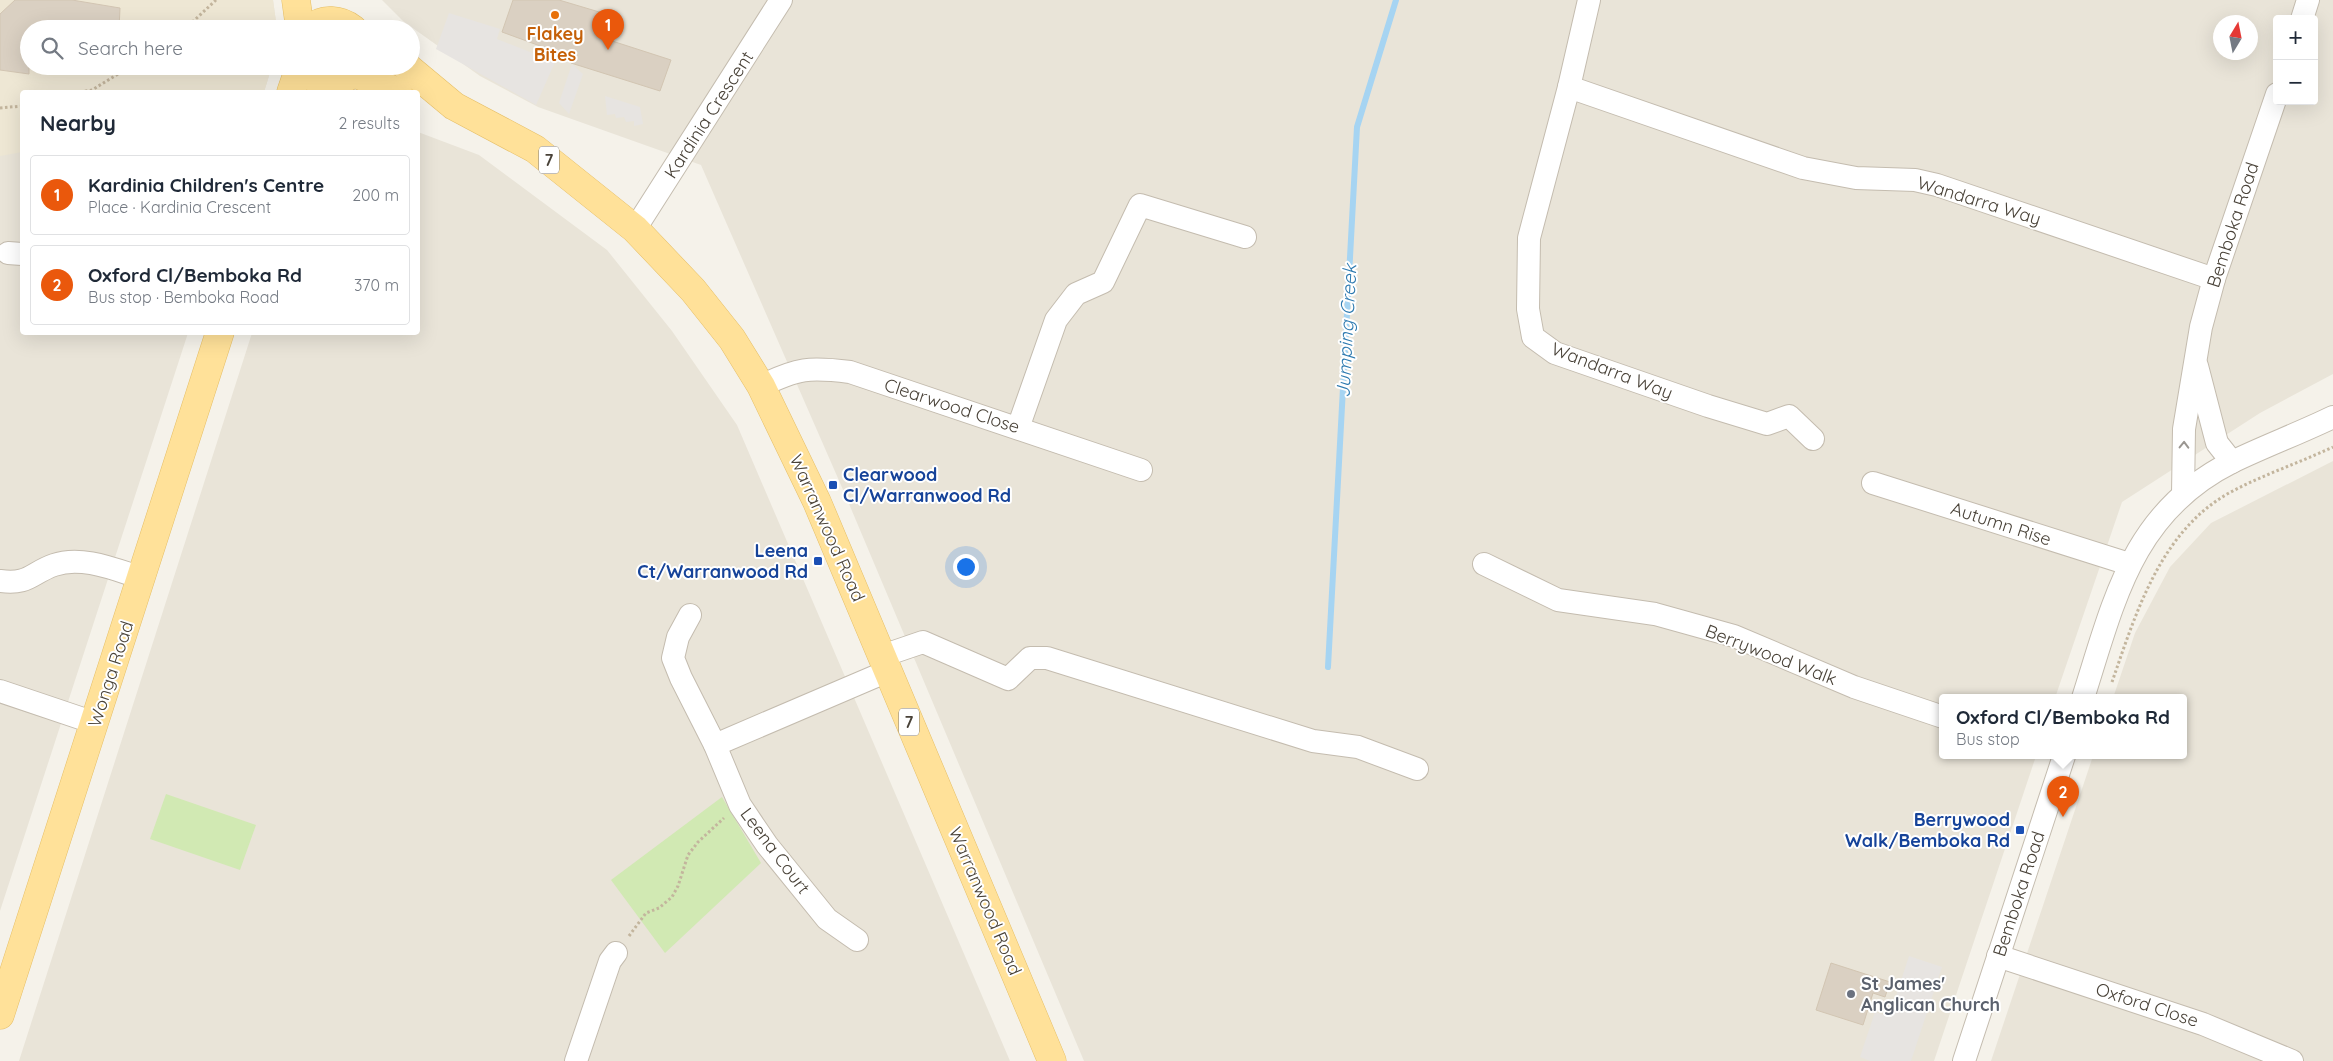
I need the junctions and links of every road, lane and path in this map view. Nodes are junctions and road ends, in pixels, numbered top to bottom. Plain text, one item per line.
1 (216, 0) edge
2 (296, 0) edge
3 (781, 0) edge
4 (1588, 0) edge
5 (2308, 0) edge
6 (2303, 15) edge
7 (342, 17) edge
8 (195, 20) edge
9 (299, 20) edge
10 (328, 20) edge
11 (117, 75) edge
12 (297, 75) edge
13 (350, 75) edge
14 (362, 75) edge
15 (417, 75) edge
16 (315, 80) edge
17 (1569, 88) junction
18 (92, 90) edge
19 (292, 90) edge
20 (392, 90) edge
21 (420, 98) edge
22 (2273, 105) edge
23 (20, 106) edge
24 (454, 106) junction
25 (0, 108) edge
26 (635, 229) junction
27 (1245, 237) dead end
28 (2214, 279) junction
29 (219, 335) edge
30 (2195, 358) junction
31 (761, 386) junction
32 (2333, 417) edge
33 (1018, 428) junction
34 (1813, 439) dead end
35 (2333, 447) edge
36 (2232, 462) junction
37 (1141, 470) dead end
38 (1873, 483) dead end
39 (2183, 494) junction
40 (1484, 564) dead end
41 (2129, 564) junction
42 (142, 578) junction
43 (0, 581) edge
44 (690, 615) dead end
45 (885, 663) junction
46 (2110, 689) dead end
47 (0, 691) edge
48 (2084, 694) edge
49 (1939, 716) edge
50 (95, 724) junction
51 (715, 745) junction
52 (2062, 759) edge
53 (1417, 769) dead end
54 (740, 805) junction
55 (857, 940) dead end
56 (616, 953) joint
57 (1998, 956) junction
58 (0, 1015) edge
59 (576, 1061) edge
60 (1052, 1061) edge
61 (1964, 1061) edge
62 (2292, 1061) edge

1 - 8 path
2 - 9 main road
3 - 26 street, Kardinia Crescent
4 - 17 street, Wandarra Way
5 - 6 street
7 - 10 main road
11 - 18 path
12 - 19 main road
13 - 16 main road
14 - 20 main road
15 - 24 main road, Warranwood Road / 7
17 - 28 street, Wandarra Way
17 - 34 street, Wandarra Way
21 - 24 main road, Warranwood Road / 7
22 - 28 street, Bemboka Road
23 - 25 path
24 - 26 main road, Warranwood Road / 7
26 - 31 main road, Warranwood Road / 7
27 - 33 street
28 - 30 street, Bemboka Road
29 - 42 main road, Wonga Road
30 - 36 street, Bemboka Road
39 -> 30 street, Bemboka Road
31 - 33 street, Clearwood Close
31 - 45 main road, Warranwood Road / 7
32 - 36 street
33 - 37 street, Clearwood Close
35 - 46 path
36 - 39 street
38 - 41 street, Autumn Rise
39 - 41 street
40 - 49 street, Berrywood Walk
41 - 48 street
42 - 43 street
42 - 50 main road, Wonga Road
44 - 51 street, Leena Court
45 - 51 street
45 - 53 street
45 - 60 main road, Warranwood Road / 7
47 - 50 street
50 - 58 main road, Wonga Road
51 - 54 street, Leena Court
52 - 57 street, Bemboka Road
54 - 55 street, Leena Court
54 - 56 path
56 - 59 street
57 - 61 street, Bemboka Road
57 - 62 street, Oxford Close

